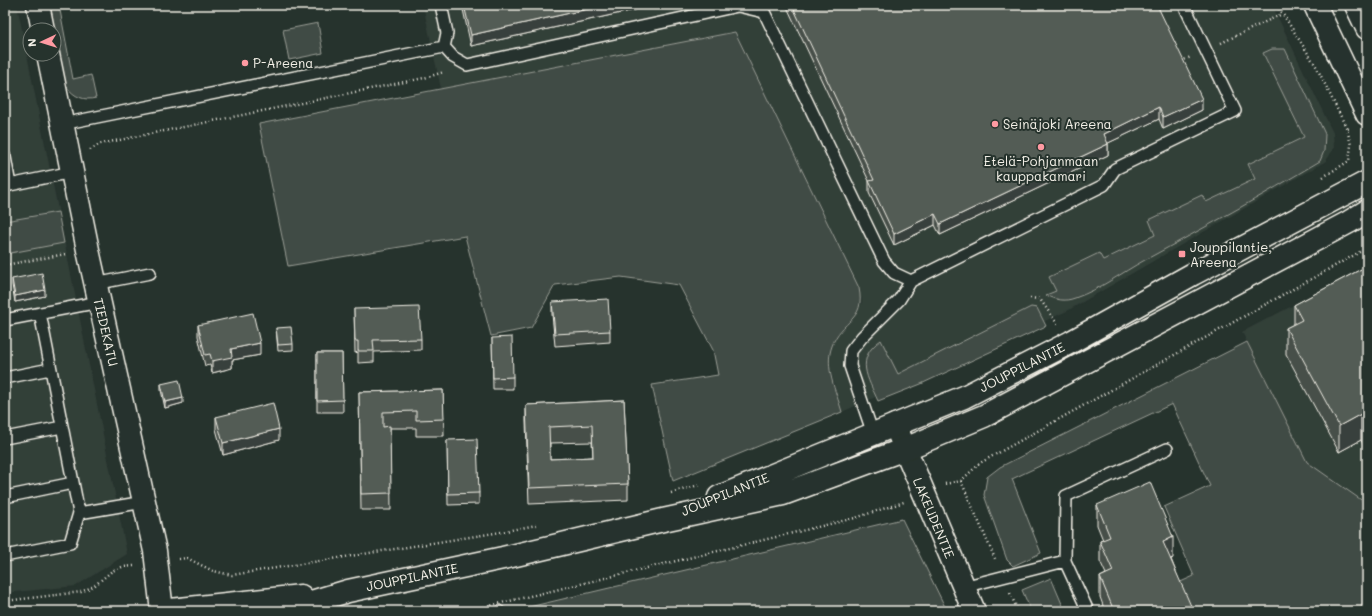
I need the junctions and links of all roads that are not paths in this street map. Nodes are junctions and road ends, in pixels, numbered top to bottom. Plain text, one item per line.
1 (38, 5) edge
2 (441, 5) edge
3 (1184, 5) edge
4 (1315, 5) edge
5 (1356, 5) edge
6 (41, 22) edge
7 (1367, 28) edge
8 (444, 47) junction
9 (50, 62) edge
10 (1360, 120) edge
11 (62, 124) junction
12 (5, 157) edge
13 (72, 172) junction
14 (1367, 182) edge
15 (8, 185) edge
16 (1367, 211) edge
17 (150, 273) dead end
18 (911, 281) junction
19 (97, 293) junction
20 (40, 313) junction
21 (5, 320) edge
22 (50, 369) junction
23 (5, 378) edge
24 (895, 425) junction
25 (62, 427) junction
26 (873, 434) junction
27 (5, 438) edge
28 (905, 449) junction
29 (1167, 449) dead end
30 (73, 483) junction
31 (5, 497) edge
32 (144, 502) junction
33 (78, 513) junction
34 (662, 520) junction
35 (5, 556) edge
36 (1065, 560) junction
37 (963, 587) junction
38 (348, 591) junction
39 (162, 611) edge
40 (281, 611) edge
41 (974, 611) edge
42 (1088, 611) edge

1 - 6 main road
2 - 8 lane
3 - 18 lane
4 - 10 main road
5 - 7 main road
8 - 11 lane
8 - 18 lane
9 - 11 main road, TIEDEKATU
11 - 13 main road, TIEDEKATU
12 - 15 lane
13 - 15 lane
13 - 19 main road, TIEDEKATU
14 - 24 main road, JOUPPILANTIE
16 - 28 main road, JOUPPILANTIE
17 - 19 lane
18 - 26 lane
19 - 20 lane
19 - 32 main road, TIEDEKATU
20 - 21 lane
20 - 22 lane
22 - 23 lane
22 - 25 lane
24 - 26 main road, JOUPPILANTIE
24 - 28 main road, LAKEUDENTIE
25 - 27 lane
25 - 30 lane
26 - 34 main road, JOUPPILANTIE
28 - 34 main road, JOUPPILANTIE
28 - 37 main road, LAKEUDENTIE
29 - 36 lane
30 - 31 lane
30 - 33 lane
32 - 33 lane
32 - 39 main road, TIEDEKATU
33 - 35 lane
34 - 38 main road, JOUPPILANTIE
36 - 37 lane
36 - 42 lane
37 - 41 main road, LAKEUDENTIE
38 - 39 main road, JOUPPILANTIE
38 - 40 main road, JOUPPILANTIE

